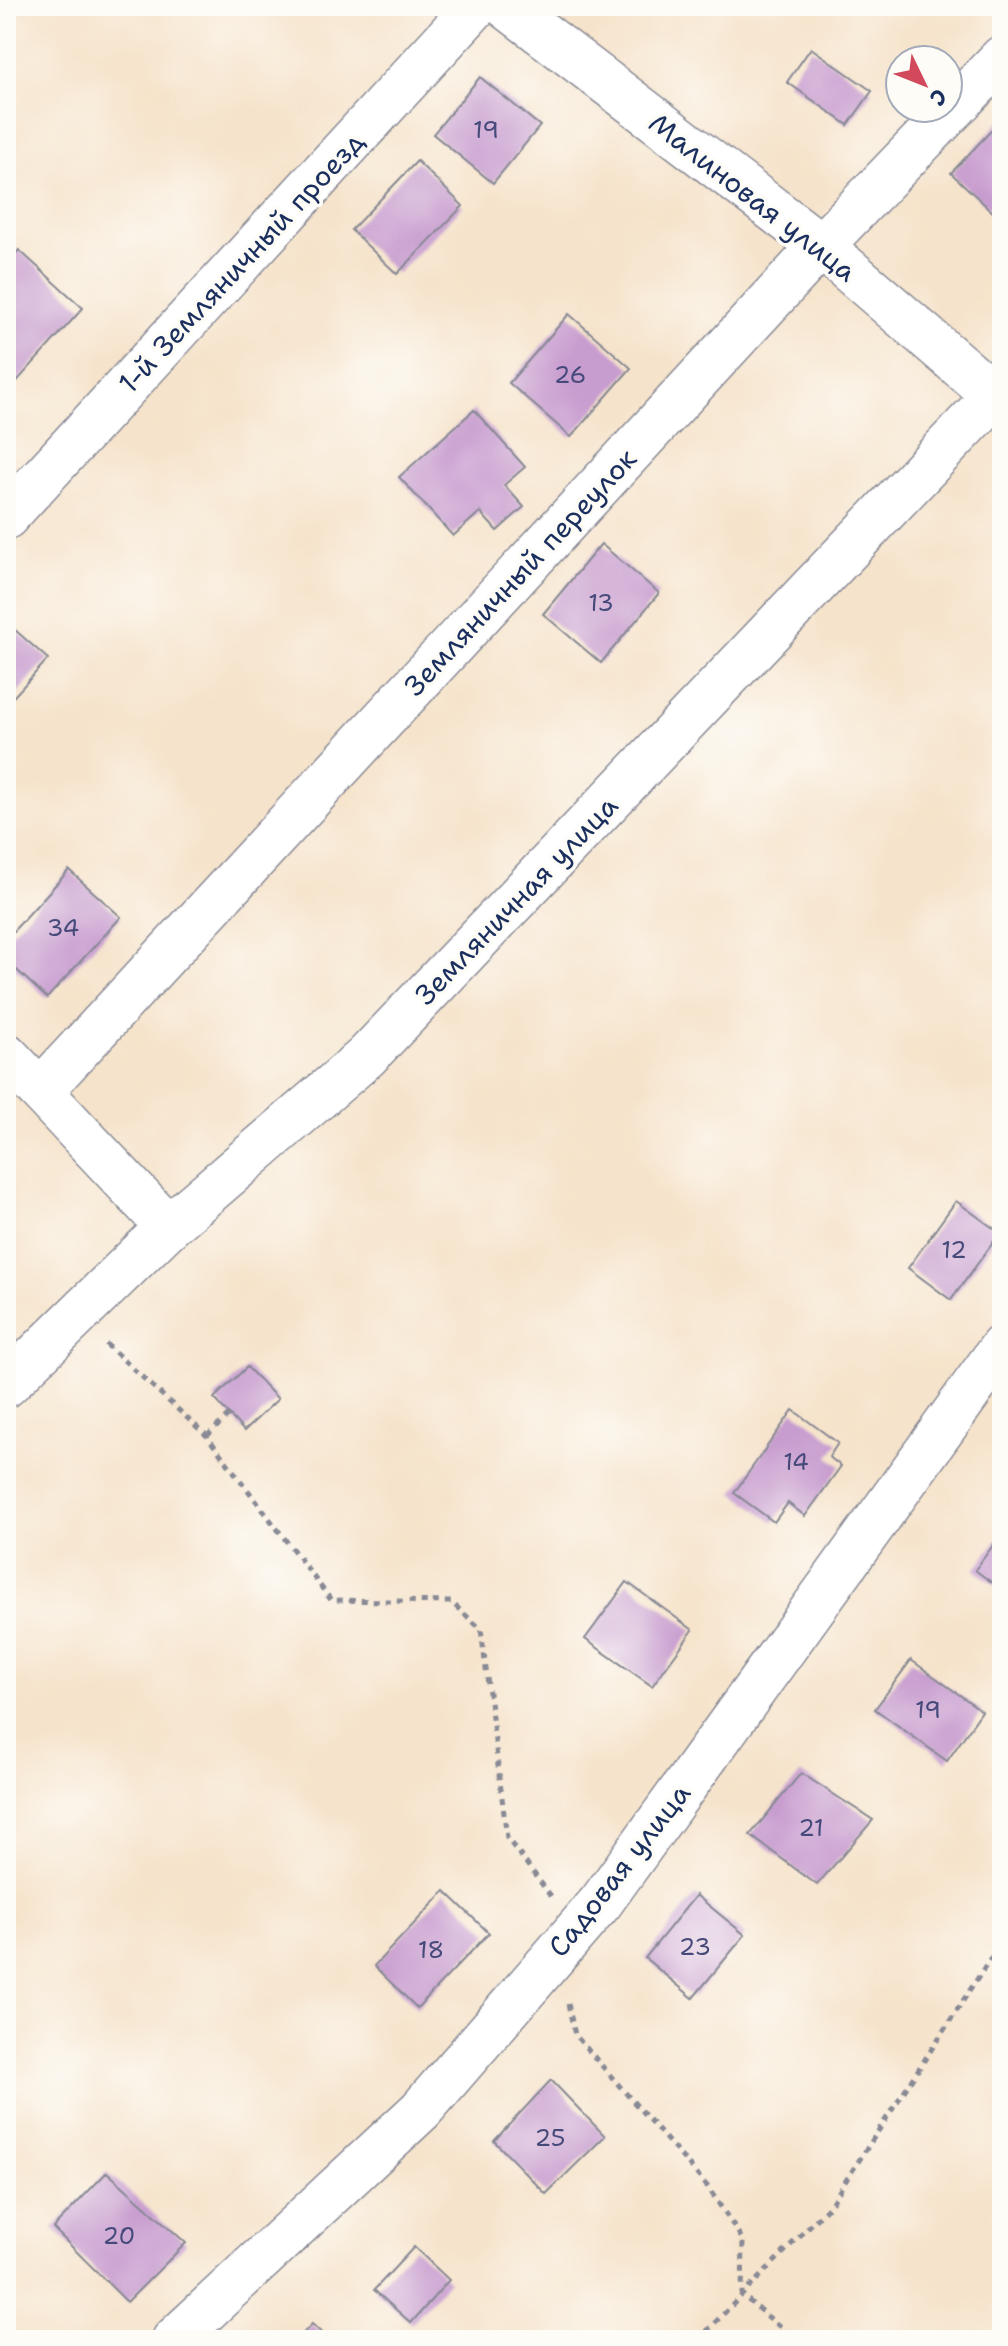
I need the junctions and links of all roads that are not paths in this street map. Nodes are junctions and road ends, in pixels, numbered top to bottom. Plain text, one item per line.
1 (476, 6) edge
2 (506, 6) edge
3 (1002, 58) edge
4 (821, 246) junction
5 (998, 392) edge
6 (6, 517) edge
7 (6, 1055) edge
8 (41, 1090) junction
9 (168, 1227) junction
10 (1002, 1347) edge
11 (6, 1385) edge
12 (174, 2340) edge

1 - 6 street, 1-й Земляничный проезд
2 - 4 street, Малиновая улица
3 - 4 street, Земляничный переулок
4 - 5 street, Малиновая улица
4 - 8 street, Земляничный переулок
5 - 9 street, Земляничная улица
7 - 8 street
8 - 9 street
9 - 11 street, Земляничная улица
10 - 12 street, Садовая улица

